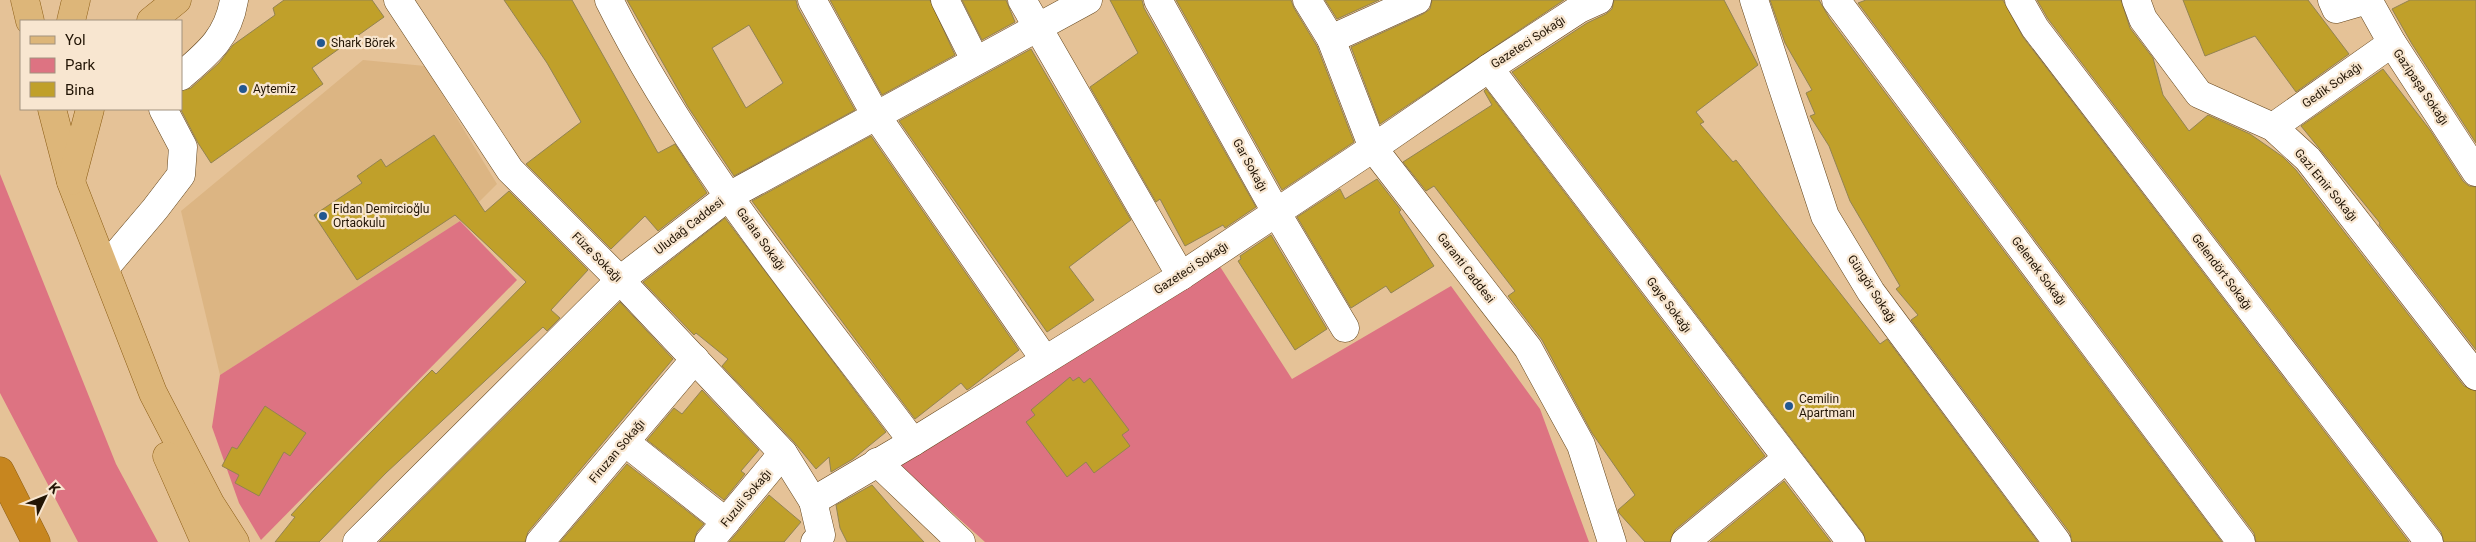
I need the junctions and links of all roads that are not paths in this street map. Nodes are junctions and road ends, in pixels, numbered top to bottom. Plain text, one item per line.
1 (25, 0) edge
2 (76, 0) edge
3 (177, 0) edge
4 (234, 0) edge
5 (398, 0) edge
6 (609, 0) edge
7 (812, 0) edge
8 (944, 0) edge
9 (1022, 0) edge
10 (1088, 0) edge
11 (1158, 0) edge
12 (1307, 0) edge
13 (1417, 0) edge
14 (1599, 0) edge
15 (1754, 0) edge
16 (1836, 0) edge
17 (2019, 0) edge
18 (2136, 0) edge
19 (2332, 0) edge
20 (2367, 0) edge
21 (30, 20) edge
22 (71, 20) edge
23 (152, 20) edge
24 (1036, 27) junction
25 (1331, 39) junction
26 (2392, 44) junction
27 (975, 60) junction
28 (1489, 68) junction
29 (182, 75) edge
30 (52, 110) edge
31 (69, 110) edge
32 (90, 110) edge
33 (164, 110) edge
34 (875, 114) junction
35 (2273, 127) junction
36 (2467, 136) edge
37 (1373, 148) junction
38 (2476, 172) edge
39 (71, 182) junction
40 (729, 196) junction
41 (1276, 212) junction
42 (105, 268) junction
43 (1182, 276) junction
44 (620, 280) junction
45 (1345, 328) dead end
46 (695, 359) junction
47 (1045, 360) junction
48 (2476, 376) edge
49 (153, 393) junction
50 (624, 442) junction
51 (913, 442) junction
52 (783, 453) junction
53 (1786, 459) junction
54 (876, 462) junction
55 (0, 471) edge
56 (813, 501) junction
57 (717, 532) edge
58 (821, 540) edge
59 (36, 542) edge
60 (205, 542) edge
61 (235, 542) edge
62 (357, 542) edge
63 (540, 542) edge
64 (961, 542) edge
65 (1612, 542) edge
66 (1685, 542) edge
67 (1851, 542) edge
68 (2057, 542) edge
69 (2241, 542) edge
70 (2429, 542) edge

1 - 21 main road
2 - 22 main road
3 - 23 main road
4 - 29 street
5 - 44 street, Füze Sokağı
6 - 40 street, Galata Sokağı
7 - 34 street
8 - 27 street
9 - 24 street
10 - 24 street, Uludağ Caddesi
11 - 41 street, Gar Sokağı
12 - 25 street, Garanti Caddesi
13 - 25 street
14 - 28 street, Gazeteci Sokağı
15 - 68 street, Güngör Sokağı
16 - 69 street, Gelenek Sokağı
17 - 70 street, Gelendört Sokağı
18 - 35 street, Gazi Emir Sokağı
19 - 20 street
20 - 26 street, Gazipaşa Sokağı
24 - 27 street, Uludağ Caddesi
24 - 43 street
25 - 37 street, Garanti Caddesi
26 - 35 street, Gedik Sokağı
26 - 36 street, Gazipaşa Sokağı
27 - 34 street, Uludağ Caddesi
28 - 37 street, Gazeteci Sokağı
28 - 53 street, Gaye Sokağı
30 - 39 main road
31 - 39 main road
32 - 39 main road
33 - 42 street
34 - 40 street, Uludağ Caddesi
34 - 47 street
35 - 48 street, Gazi Emir Sokağı
36 - 38 street, Gazipaşa Sokağı
37 - 41 street, Gazeteci Sokağı
37 - 65 street, Garanti Caddesi
39 - 42 main road
40 - 44 street, Uludağ Caddesi
40 - 51 street, Galata Sokağı
41 - 43 street, Gazeteci Sokağı
41 - 45 street, Gar Sokağı
42 - 49 main road
43 - 47 street, Gazeteci Sokağı
44 - 46 street, Füze Sokağı
44 - 62 street, Uludağ Caddesi
46 - 50 street, Firuzan Sokağı
46 - 52 street, Füze Sokağı
47 - 51 street, Gazeteci Sokağı
49 - 60 main road
49 - 61 main road
50 - 57 street
50 - 63 street, Firuzan Sokağı
51 - 54 street, Gazeteci Sokağı
52 - 56 street, Füze Sokağı
52 - 57 street, Fuzuli Sokağı
53 - 66 street
53 - 67 street, Gaye Sokağı
54 - 56 street, Gazeteci Sokağı
54 - 64 street
55 - 59 highway
56 - 58 street

